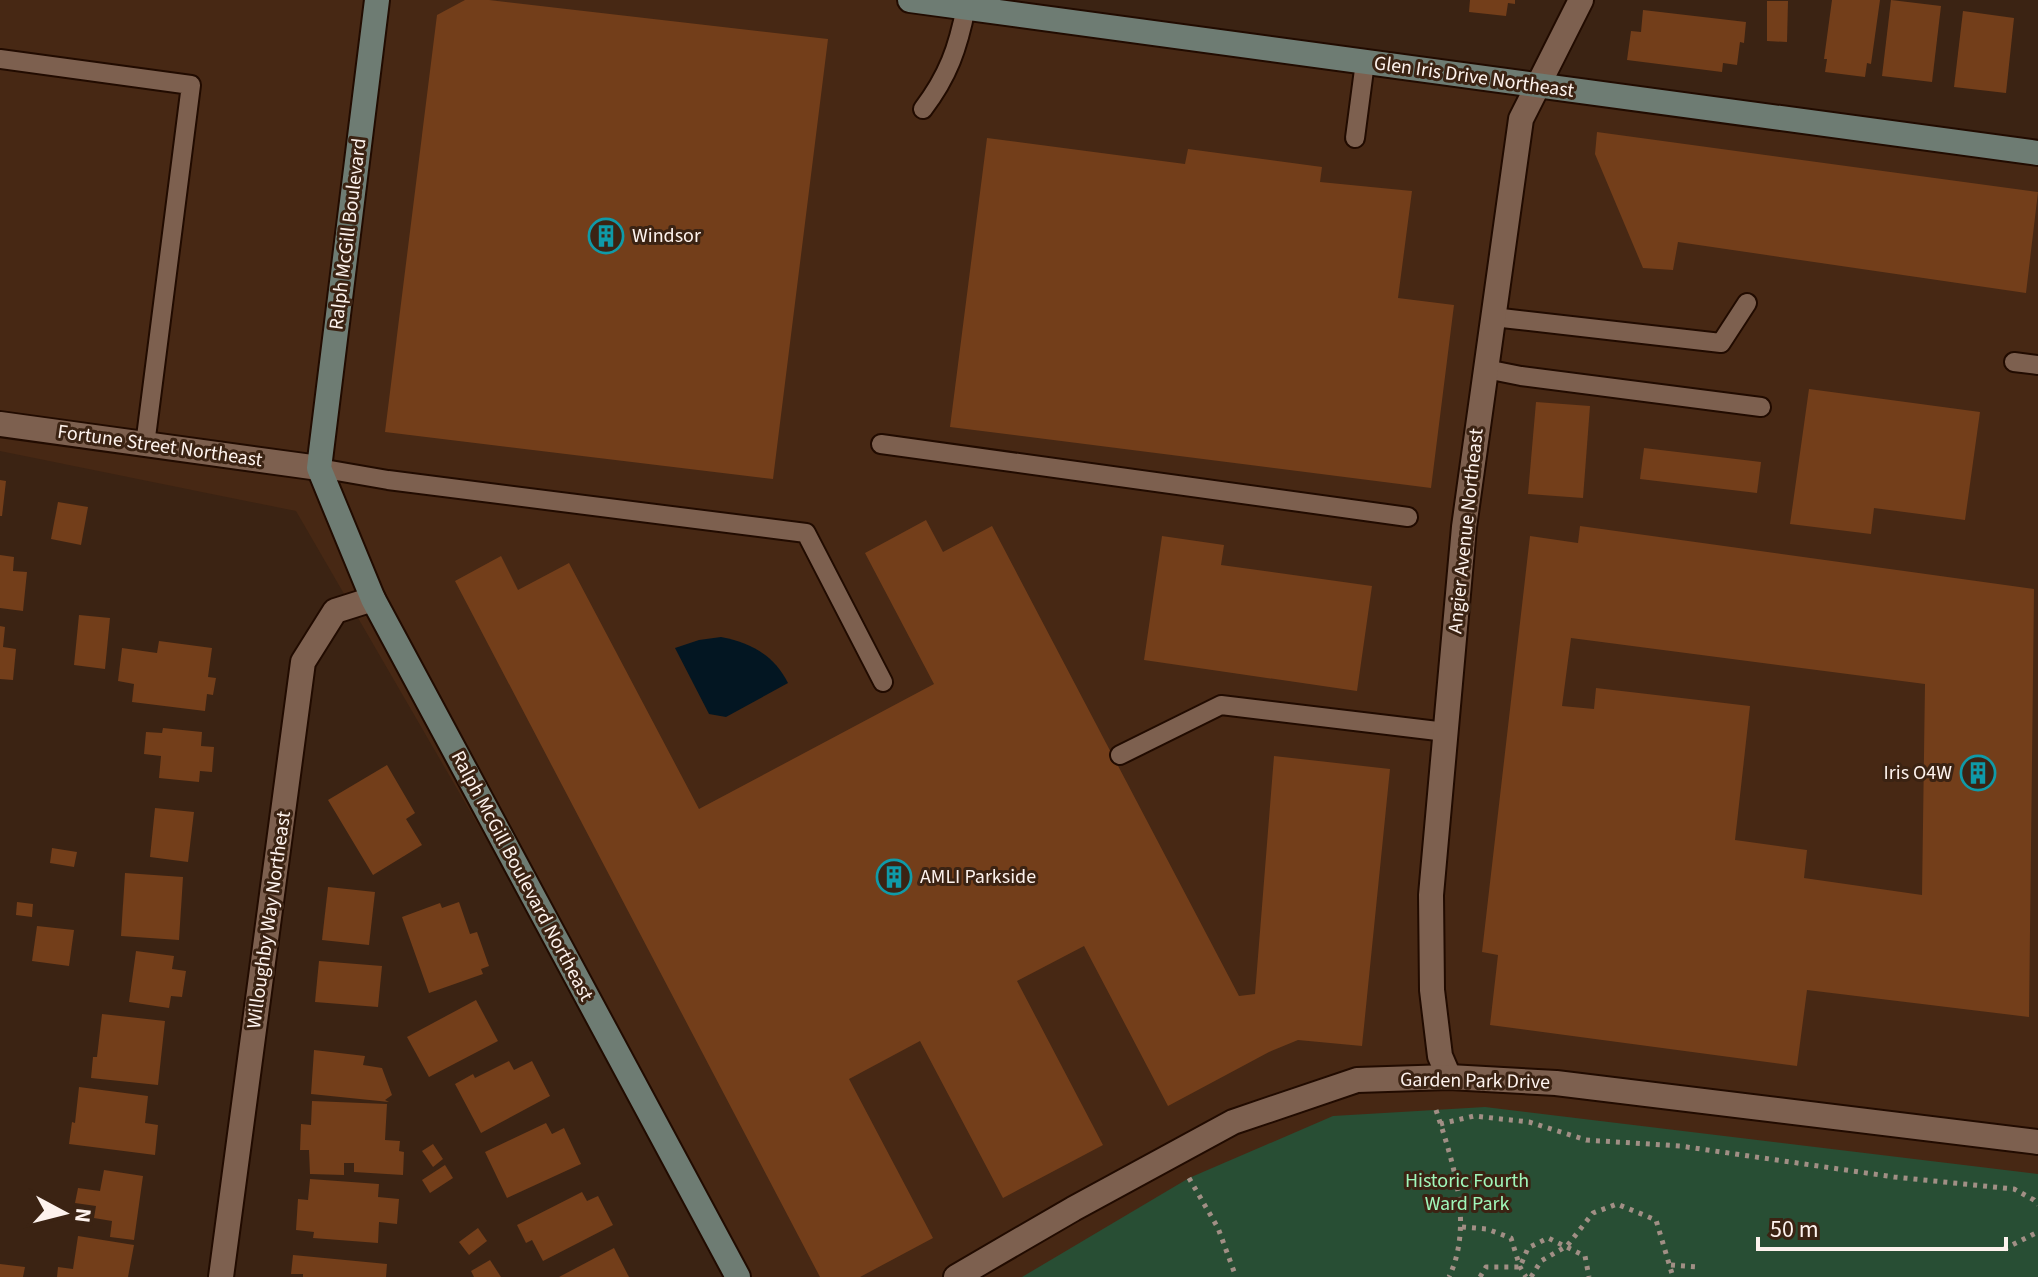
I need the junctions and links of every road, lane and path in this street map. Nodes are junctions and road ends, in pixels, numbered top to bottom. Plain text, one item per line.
1 (377, 0) edge
2 (910, 0) edge
3 (1581, 0) edge
4 (966, 7) junction
5 (0, 59) edge
6 (1365, 62) junction
7 (1540, 86) junction
8 (923, 109) dead end
9 (1355, 138) dead end
10 (2038, 153) edge
11 (1747, 303) dead end
12 (1493, 317) junction
13 (2014, 362) dead end
14 (2038, 365) edge
15 (1486, 369) junction
16 (1761, 407) dead end
17 (0, 424) edge
18 (881, 444) dead end
19 (145, 445) junction
20 (319, 468) junction
21 (1408, 517) dead end
22 (373, 599) junction
23 (883, 682) dead end
24 (1446, 732) junction
25 (1120, 755) dead end
26 (1449, 1077) junction
27 (1436, 1110) dead end
28 (1440, 1124) junction
29 (2038, 1142) edge
30 (1189, 1178) dead end
31 (2038, 1205) edge
32 (1462, 1227) junction
33 (2038, 1232) edge
34 (1567, 1246) junction
35 (2004, 1249) dead end
36 (1671, 1265) junction
37 (1520, 1267) junction
38 (1699, 1267) dead end
39 (221, 1277) edge
40 (738, 1277) edge
41 (956, 1277) edge
42 (1236, 1277) edge
43 (1449, 1277) edge
44 (1480, 1277) edge
45 (1529, 1277) edge
46 (1589, 1277) edge
47 (1673, 1277) edge

1 - 20 main road, Ralph McGill Boulevard
2 - 4 main road, Glen Iris Drive Northeast
3 - 7 street, Angier Avenue Northeast
4 - 6 main road, Glen Iris Drive Northeast
4 - 8 lane
5 - 19 lane
6 - 7 main road, Glen Iris Drive Northeast
6 - 9 lane
7 - 10 main road, Glen Iris Drive Northeast
7 - 12 street, Angier Avenue Northeast
11 - 12 lane
12 - 15 street, Angier Avenue Northeast
13 - 14 lane
15 - 16 lane
15 - 24 street, Angier Avenue Northeast
17 - 19 street, Fortune Street Northeast
18 - 21 lane
19 - 20 street, Fortune Street Northeast
20 - 22 main road, Ralph McGill Boulevard Northeast
20 - 23 lane
22 - 39 street, Willoughby Way Northeast
22 - 40 main road, Ralph McGill Boulevard Northeast
24 - 25 lane
24 - 26 street, Angier Avenue Northeast
26 - 29 street, Garden Park Drive
26 - 41 street, Garden Park Drive
27 - 28 path
28 - 31 path
28 - 32 path
30 - 42 path
32 - 37 path
32 - 43 path
33 - 35 path
34 - 36 path
34 - 37 path
34 - 45 path
34 - 46 path
36 - 38 path
36 - 47 path
37 - 44 path
37 - 45 path

